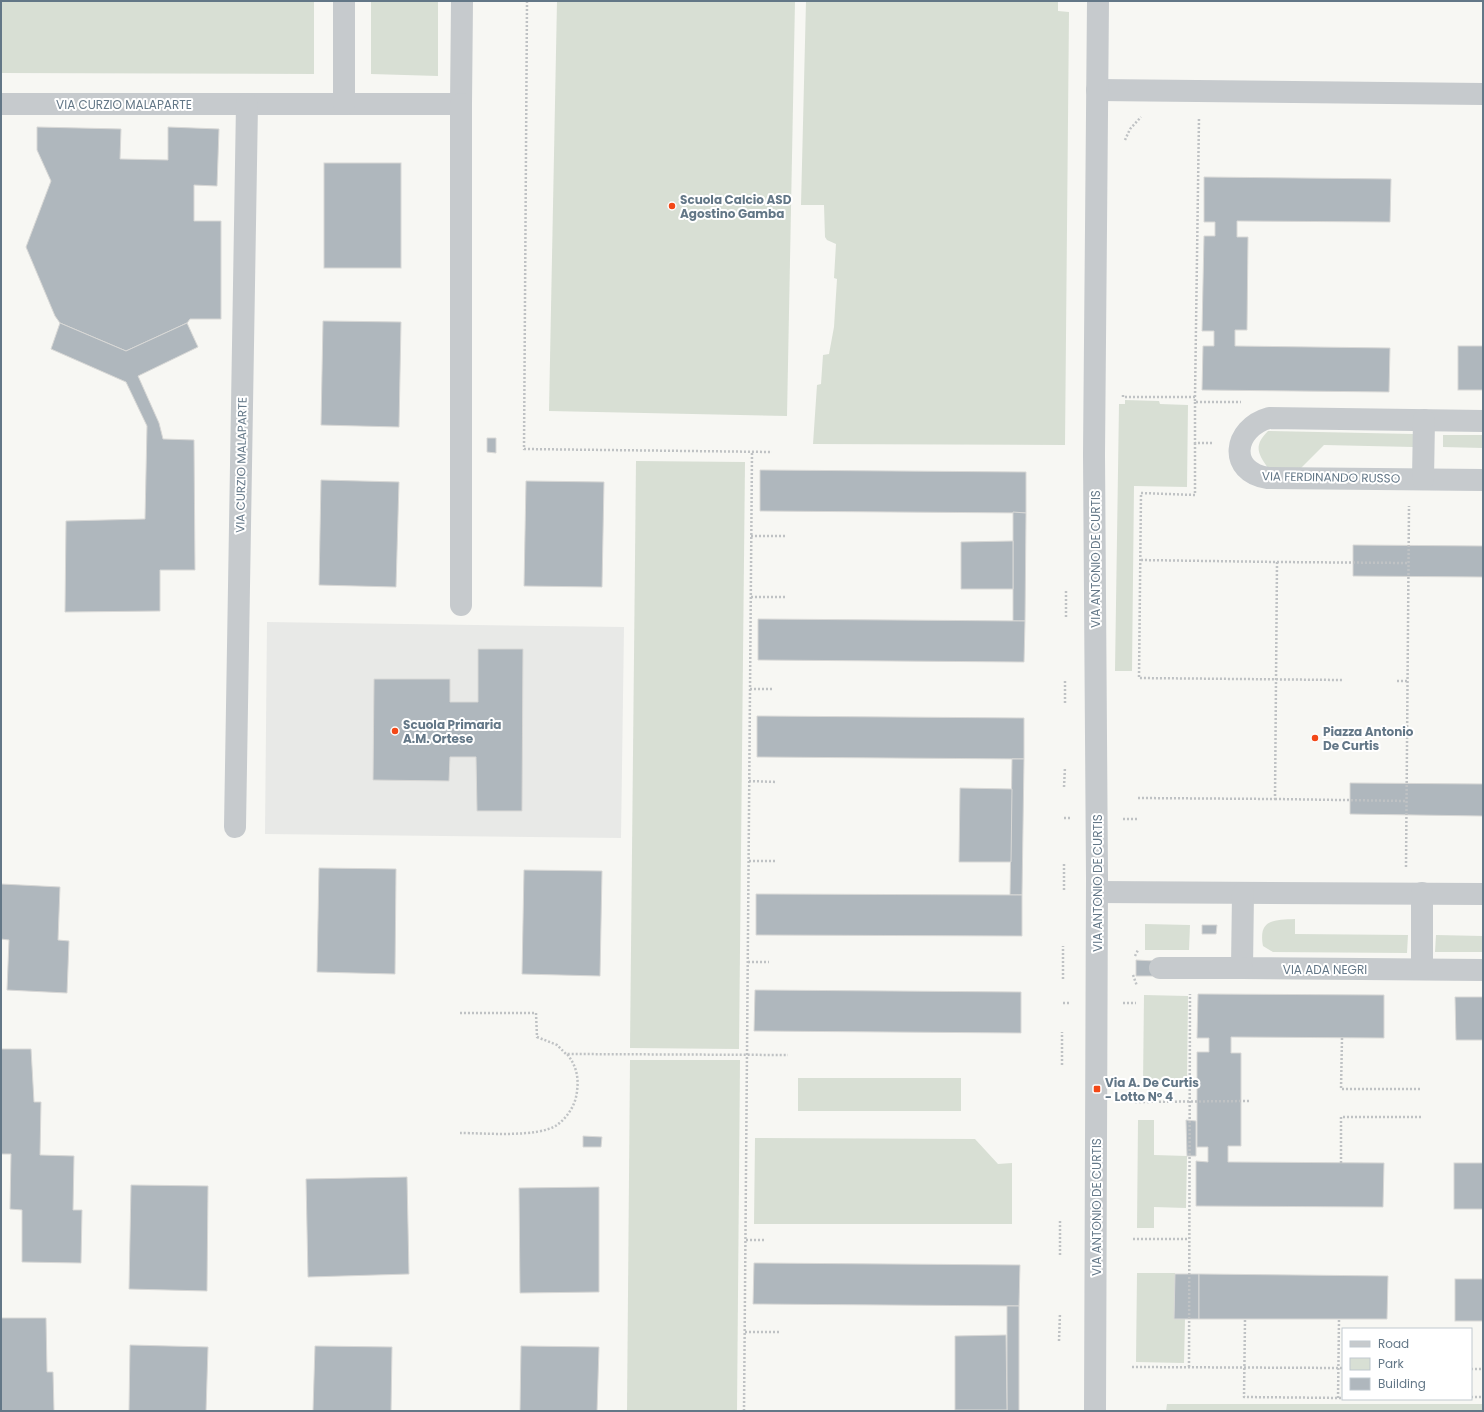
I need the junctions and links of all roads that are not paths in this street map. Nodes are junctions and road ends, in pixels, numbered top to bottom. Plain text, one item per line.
1 (344, 1) edge
2 (462, 1) edge
3 (1098, 1) edge
4 (1097, 90) junction
5 (1483, 94) edge
6 (1, 104) edge
7 (247, 104) junction
8 (344, 104) junction
9 (461, 104) junction
10 (1424, 420) junction
11 (1483, 421) edge
12 (1416, 479) junction
13 (1483, 480) edge
14 (461, 605) dead end
15 (235, 827) dead end
16 (1097, 892) junction
17 (1243, 893) junction
18 (1414, 894) junction
19 (1483, 894) edge
20 (1160, 968) dead end
21 (1242, 968) junction
22 (1422, 970) junction
23 (1483, 970) edge
24 (1095, 1411) edge

1 - 8 street
2 - 9 street
3 - 4 street, VIA ANTONIO DE CURTIS
4 - 5 street
4 - 16 street, VIA ANTONIO DE CURTIS
6 - 7 street, VIA CURZIO MALAPARTE
7 - 8 street, VIA CURZIO MALAPARTE
7 - 15 street, VIA CURZIO MALAPARTE
8 - 9 street, VIA CURZIO MALAPARTE
9 - 14 street
10 - 11 street
10 - 12 street
10 - 12 street, VIA FERDINANDO RUSSO
12 - 13 street, VIA FERDINANDO RUSSO
16 - 17 street
16 - 24 street, VIA ANTONIO DE CURTIS
17 - 18 street
17 - 21 street
18 - 19 street
18 - 22 street
20 - 21 street, VIA ADA NEGRI
21 - 22 street, VIA ADA NEGRI
22 - 23 street, VIA ADA NEGRI

